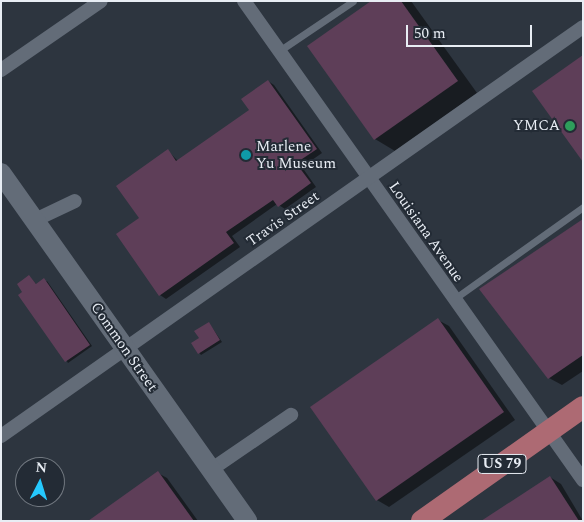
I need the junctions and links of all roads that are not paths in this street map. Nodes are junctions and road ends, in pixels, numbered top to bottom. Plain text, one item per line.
1 (101, 1) edge
2 (244, 1) edge
3 (353, 1) edge
4 (583, 27) edge
5 (279, 51) junction
6 (1, 70) edge
7 (1, 172) edge
8 (368, 178) junction
9 (75, 201) dead end
10 (583, 207) edge
11 (35, 220) junction
12 (454, 299) junction
13 (126, 350) junction
14 (583, 407) edge
15 (291, 415) dead end
16 (548, 431) junction
17 (1, 436) edge
18 (212, 469) junction
19 (583, 480) edge
20 (247, 521) edge
21 (422, 521) edge

1 - 6 street
2 - 5 street, Louisiana Avenue
3 - 5 lane
4 - 8 street, Travis Street
5 - 8 street, Louisiana Avenue
7 - 11 main road, Common Street
8 - 12 street, Louisiana Avenue
8 - 13 street, Travis Street
9 - 11 street
10 - 12 lane
11 - 13 main road, Common Street
12 - 16 street, Louisiana Avenue
13 - 17 street, Travis Street
13 - 18 main road, Common Street
14 - 16 main road, US 79
15 - 18 street
16 - 19 street, Louisiana Avenue
16 - 21 main road, US 79
18 - 20 main road, Common Street

